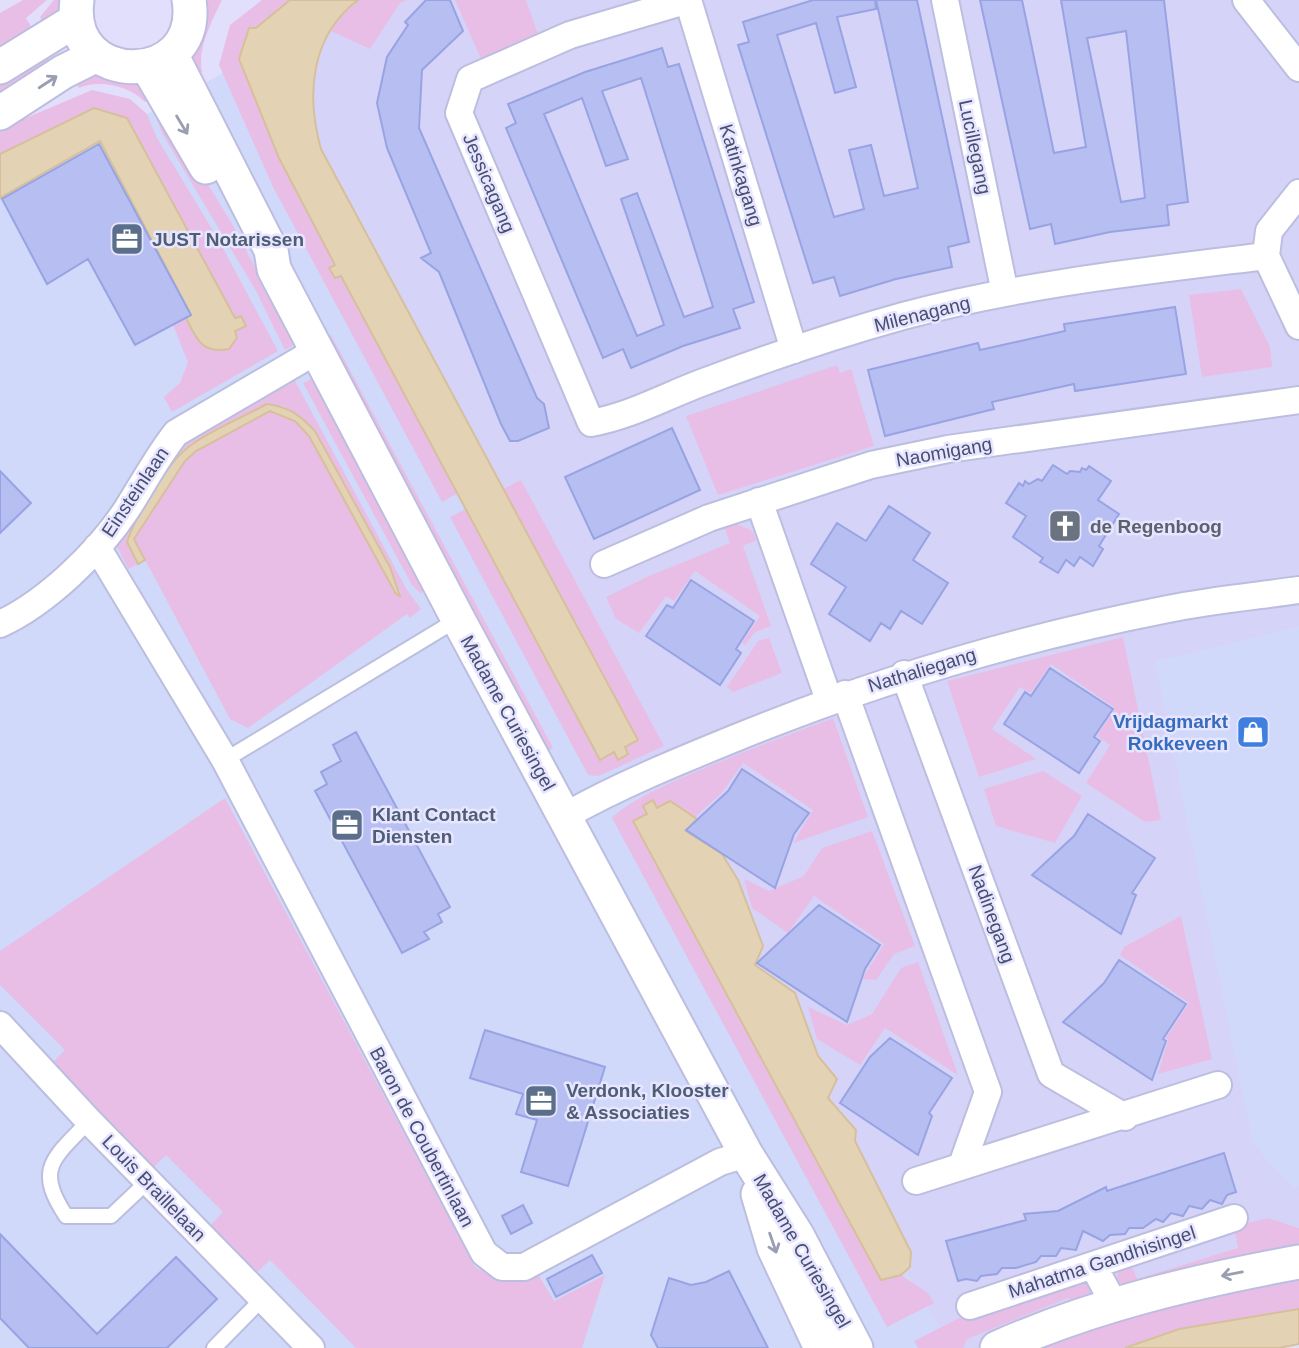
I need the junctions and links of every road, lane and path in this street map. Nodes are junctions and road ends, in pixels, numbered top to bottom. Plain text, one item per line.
1 (190, 0) edge
2 (688, 0) edge
3 (945, 0) edge
4 (1246, 0) edge
5 (77, 10) edge
6 (97, 55) junction
7 (159, 60) junction
8 (0, 67) edge
9 (1299, 68) edge
10 (0, 113) edge
11 (1299, 193) edge
12 (1266, 256) junction
13 (1005, 293) junction
14 (1299, 326) edge
15 (316, 351) junction
16 (794, 351) junction
17 (1299, 400) edge
18 (591, 423) joint
19 (759, 501) junction
20 (97, 547) junction
21 (604, 564) dead end
22 (1299, 590) edge
23 (457, 619) junction
24 (0, 624) edge
25 (904, 674) junction
26 (837, 697) junction
27 (226, 760) junction
28 (565, 816) junction
29 (0, 1025) edge
30 (1218, 1085) dead end
31 (1125, 1117) junction
32 (89, 1121) junction
33 (746, 1154) junction
34 (962, 1164) junction
35 (147, 1181) junction
36 (916, 1181) dead end
37 (1234, 1218) dead end
38 (1299, 1262) edge
39 (1093, 1265) junction
40 (263, 1298) junction
41 (1114, 1304) junction
42 (970, 1306) dead end
43 (214, 1348) edge
44 (311, 1348) edge
45 (821, 1348) edge
46 (856, 1348) edge
47 (997, 1348) edge

1 - 7 street
2 - 16 street, Katinkagang
2 - 18 street, Jessicagang
3 - 13 street, Lucillegang
4 - 9 street
5 - 6 street
5 - 8 street
6 - 7 street
10 -> 6 street
7 - 15 street, Madame Curiesingel
11 - 12 street
12 - 13 street, Milenagang
12 - 14 street
13 - 16 street, Milenagang
15 - 20 street, Einsteinlaan
15 - 23 street, Madame Curiesingel
16 - 18 street, Milenagang
17 - 19 street, Naomigang
19 - 21 street, Naomigang
19 - 26 street
20 - 24 street, Einsteinlaan
20 - 27 street, Baron de Coubertinlaan
22 - 25 street, Nathaliegang
23 - 27 lane
23 - 28 street, Madame Curiesingel
25 - 26 street, Nathaliegang
25 - 31 street, Nadinegang
26 - 28 street, Nathaliegang
26 - 34 street
27 - 33 street, Baron de Coubertinlaan
28 - 33 street, Madame Curiesingel
29 - 32 street, Louis Braillelaan
30 - 31 street
31 - 34 street
32 - 35 street, Louis Braillelaan
32 - 35 lane
33 -> 45 street, Madame Curiesingel
33 - 46 street, Madame Curiesingel
34 - 36 street
35 - 40 street, Louis Braillelaan
37 - 39 street, Mahatma Gandhisingel
38 -> 41 street
39 - 41 street
39 - 42 street, Mahatma Gandhisingel
40 - 43 lane
40 - 44 street, Louis Braillelaan
41 - 47 street

